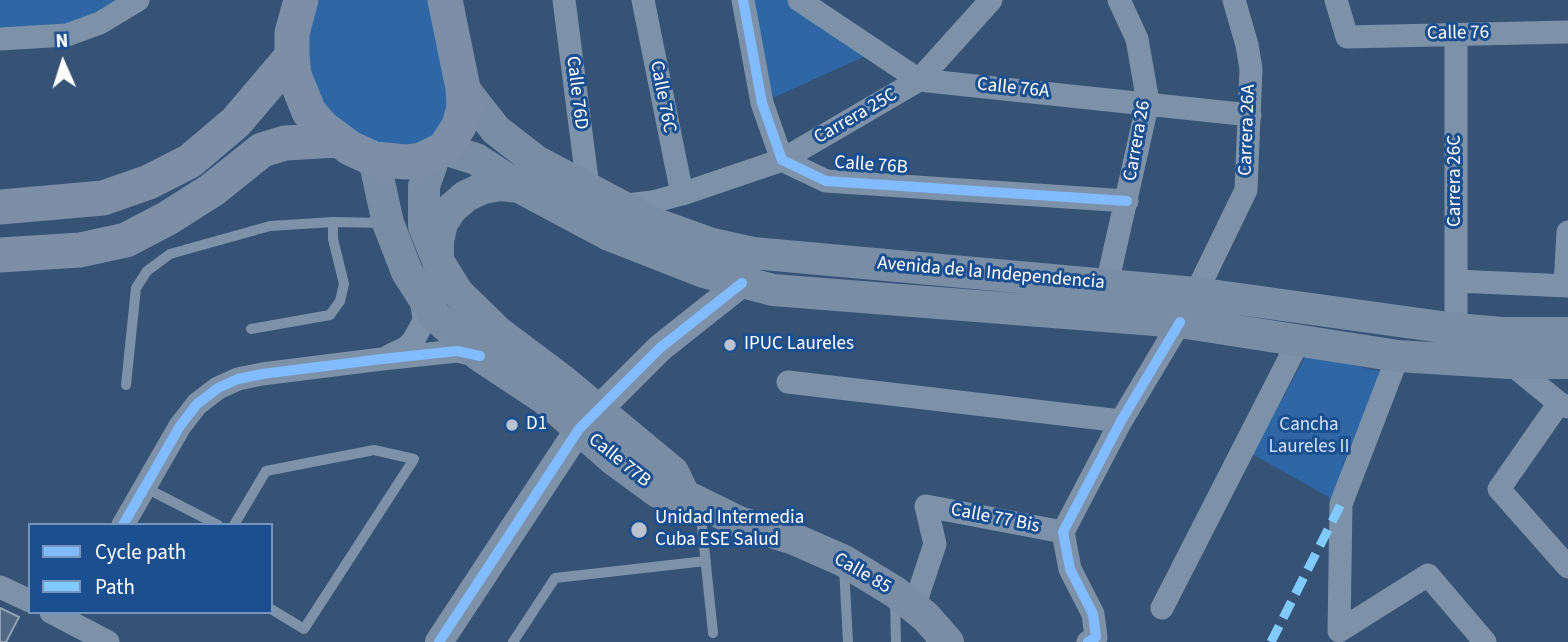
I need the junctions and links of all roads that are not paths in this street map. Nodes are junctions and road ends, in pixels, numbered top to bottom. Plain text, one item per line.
1 (138, 0) edge
2 (300, 0) edge
3 (445, 0) edge
4 (564, 0) edge
5 (643, 0) edge
6 (743, 0) edge
7 (799, 0) edge
8 (991, 0) edge
9 (1119, 0) edge
10 (1234, 0) edge
11 (1336, 0) edge
12 (1568, 32) edge
13 (1456, 34) junction
14 (0, 39) edge
15 (292, 56) junction
16 (919, 80) junction
17 (463, 88) junction
18 (1148, 102) junction
19 (1250, 115) junction
20 (338, 140) junction
21 (439, 152) junction
22 (374, 159) junction
23 (782, 160) junction
24 (519, 187) junction
25 (588, 187) junction
26 (682, 194) junction
27 (1127, 201) junction
28 (0, 207) edge
29 (652, 212) junction
30 (333, 222) junction
31 (388, 223) junction
32 (1568, 232) edge
33 (0, 255) edge
34 (438, 261) junction
35 (1455, 281) junction
36 (742, 283) junction
37 (1107, 284) junction
38 (1566, 286) edge
39 (1196, 293) junction
40 (421, 296) junction
41 (1180, 321) junction
42 (251, 329) dead end
43 (1456, 329) junction
44 (1568, 333) edge
45 (1299, 340) junction
46 (480, 356) junction
47 (1398, 356) junction
48 (382, 359) junction
49 (1510, 363) junction
50 (1568, 363) edge
51 (788, 382) dead end
52 (126, 385) dead end
53 (553, 390) junction
54 (1564, 405) edge
55 (1121, 421) junction
56 (144, 487) junction
57 (692, 498) junction
58 (124, 523) edge
59 (214, 523) edge
60 (235, 523) edge
61 (1063, 532) junction
62 (706, 561) junction
63 (844, 561) junction
64 (1567, 564) edge
65 (0, 587) edge
66 (28, 600) edge
67 (904, 600) junction
68 (1162, 608) dead end
69 (273, 610) edge
70 (64, 615) edge
71 (713, 633) dead end
72 (1344, 636) edge
73 (108, 642) edge
74 (439, 642) edge
75 (513, 642) edge
76 (848, 642) edge
77 (896, 642) edge
78 (948, 642) edge
79 (1088, 642) edge
80 (1485, 642) edge

1 - 14 street
2 - 15 main road
3 - 17 main road
4 - 25 street, Calle 76D
5 - 26 street, Calle 76C
6 - 23 street
7 - 16 street, Calle 76A
8 - 16 street, Carrera 25C
9 - 18 street, Carrera 26
10 - 19 street, Carrera 26A
11 - 13 street, Calle 76
12 - 13 street, Calle 76
13 - 35 street, Carrera 26C
15 - 20 main road
15 - 28 main road
16 - 18 street, Calle 76A
16 - 23 street, Carrera 25C
17 - 21 main road
17 - 25 main road, Avenida de la Independencia
18 - 19 street, Calle 76A
18 - 27 street, Carrera 26
19 - 39 street, Carrera 26A
20 - 22 main road
20 - 33 main road
21 - 22 main road
21 - 24 main road, Avenida de la Independencia
21 - 34 main road, Calle 77B
22 - 31 main road, Calle 77B
23 - 26 street, Carrera 25C
23 - 27 street, Calle 76B
24 - 34 main road
24 - 36 main road, Avenida de la Independencia
25 - 29 main road, Avenida de la Independencia
26 - 29 street, Carrera 25C
27 - 37 street, Carrera 26
29 - 37 main road, Avenida de la Independencia
30 - 31 lane
30 - 42 lane
30 - 52 lane
31 - 40 main road, Calle 77B
32 - 38 street
34 - 53 main road, Calle 77B
35 - 38 street
35 - 43 street, Carrera 26C
36 - 41 main road, Avenida de la Independencia
36 - 74 street
37 - 39 main road, Avenida de la Independencia
39 - 43 main road, Avenida de la Independencia
40 - 46 main road, Calle 77B
40 - 48 street
41 - 45 main road, Avenida de la Independencia
41 - 55 street
43 - 44 main road, Avenida de la Independencia
45 - 47 main road, Avenida de la Independencia
45 - 68 street
46 - 48 street
46 - 53 main road, Calle 77B
47 - 49 main road, Avenida de la Independencia
47 - 72 street
48 - 56 street
49 - 50 main road, Avenida de la Independencia
49 - 54 street
51 - 55 street
53 - 57 main road, Calle 77B
54 - 64 street
55 - 61 street
56 - 58 street
56 - 59 lane
57 - 62 lane
57 - 63 main road, Calle 85
60 - 69 lane
61 - 67 street, Calle 77 Bis
61 - 79 street
62 - 71 lane
62 - 75 lane
63 - 67 main road, Calle 85
63 - 76 lane
65 - 66 street
67 - 77 lane
67 - 78 main road, Calle 85
70 - 73 street
72 - 80 street

